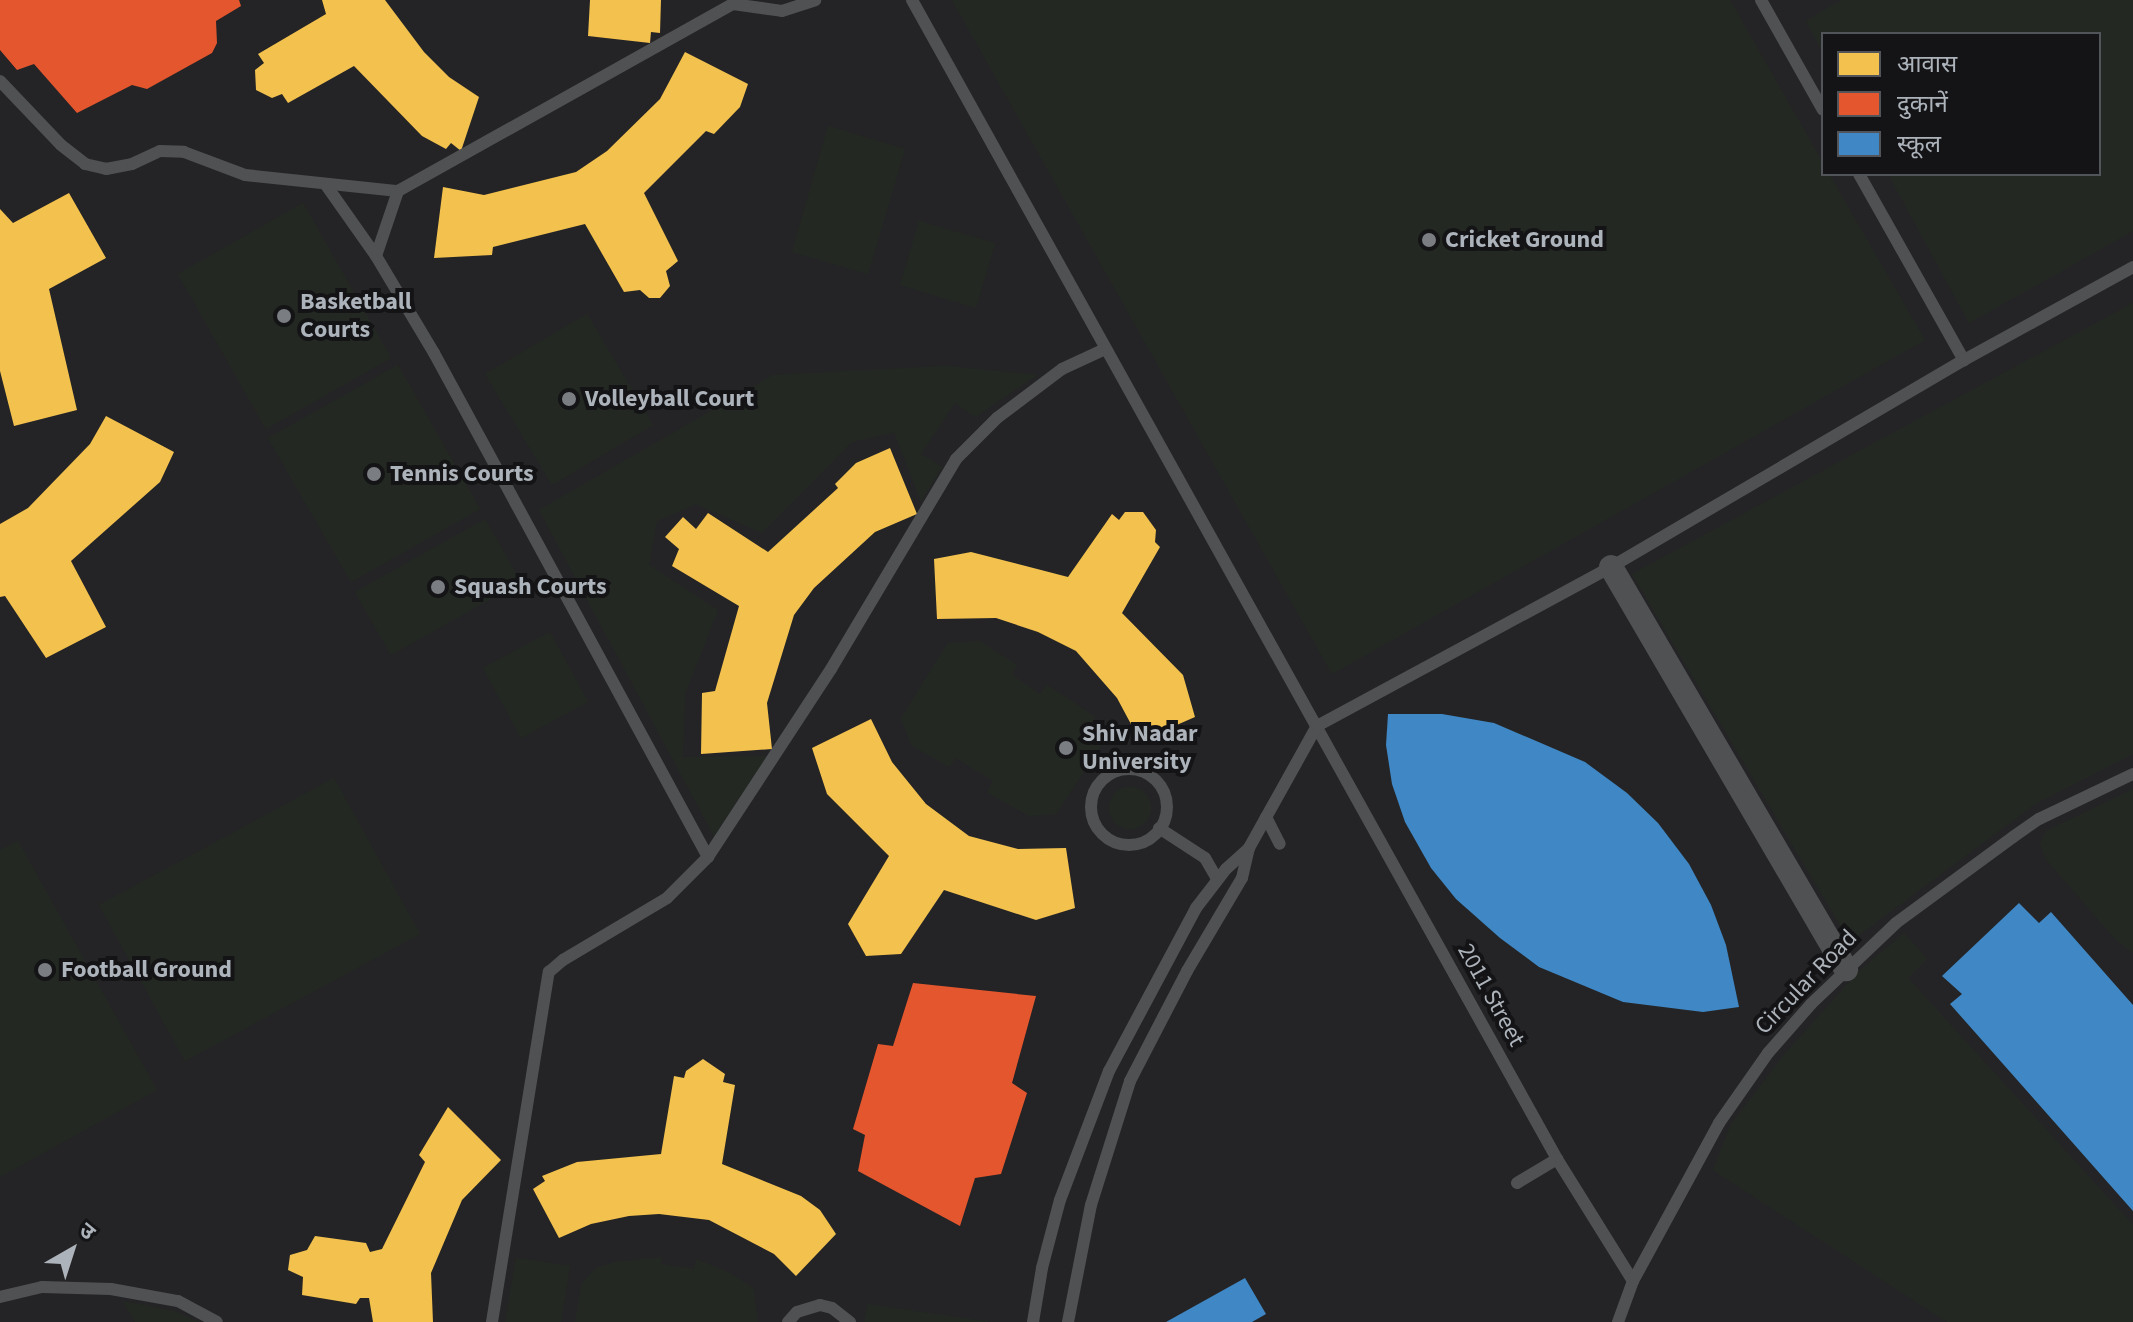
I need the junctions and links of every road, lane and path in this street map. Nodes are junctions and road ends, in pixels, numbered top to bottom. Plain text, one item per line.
1 (815, 0) edge
2 (912, 0) edge
3 (1761, 0) edge
4 (0, 81) edge
5 (1821, 106) edge
6 (1860, 176) edge
7 (326, 185) junction
8 (398, 191) junction
9 (376, 256) junction
10 (2133, 267) edge
11 (1105, 349) junction
12 (1964, 360) junction
13 (1611, 567) junction
14 (1317, 726) junction
15 (2133, 774) edge
16 (1266, 817) junction
17 (1159, 828) junction
18 (1280, 844) dead end
19 (1249, 848) junction
20 (708, 857) junction
21 (1217, 879) junction
22 (1846, 969) junction
23 (1557, 1159) junction
24 (1517, 1183) dead end
25 (1633, 1281) junction
26 (0, 1297) edge
27 (217, 1322) edge
28 (492, 1322) edge
29 (788, 1322) edge
30 (850, 1322) edge
31 (1033, 1322) edge
32 (1068, 1322) edge
33 (1618, 1322) edge

1 - 8 lane
2 - 11 lane, 2011 Street
3 - 5 lane
4 - 7 lane
6 - 12 lane
7 - 8 lane
7 - 9 lane
8 - 9 lane
9 - 20 lane
10 - 12 lane
11 - 14 lane, 2011 Street
11 - 20 lane
12 - 13 lane
13 - 14 lane
13 - 22 street
14 - 16 lane
14 - 23 lane, 2011 Street
15 - 22 lane, Circular Road
16 - 18 lane
16 - 19 lane
17 - 17 lane
17 - 21 lane
19 - 21 lane
19 - 32 lane
20 - 28 lane
21 - 31 lane
22 - 25 lane, Circular Road
23 - 24 lane
23 - 25 lane, 2011 Street
25 - 33 lane, Circular Road
26 - 27 lane
29 - 30 lane

